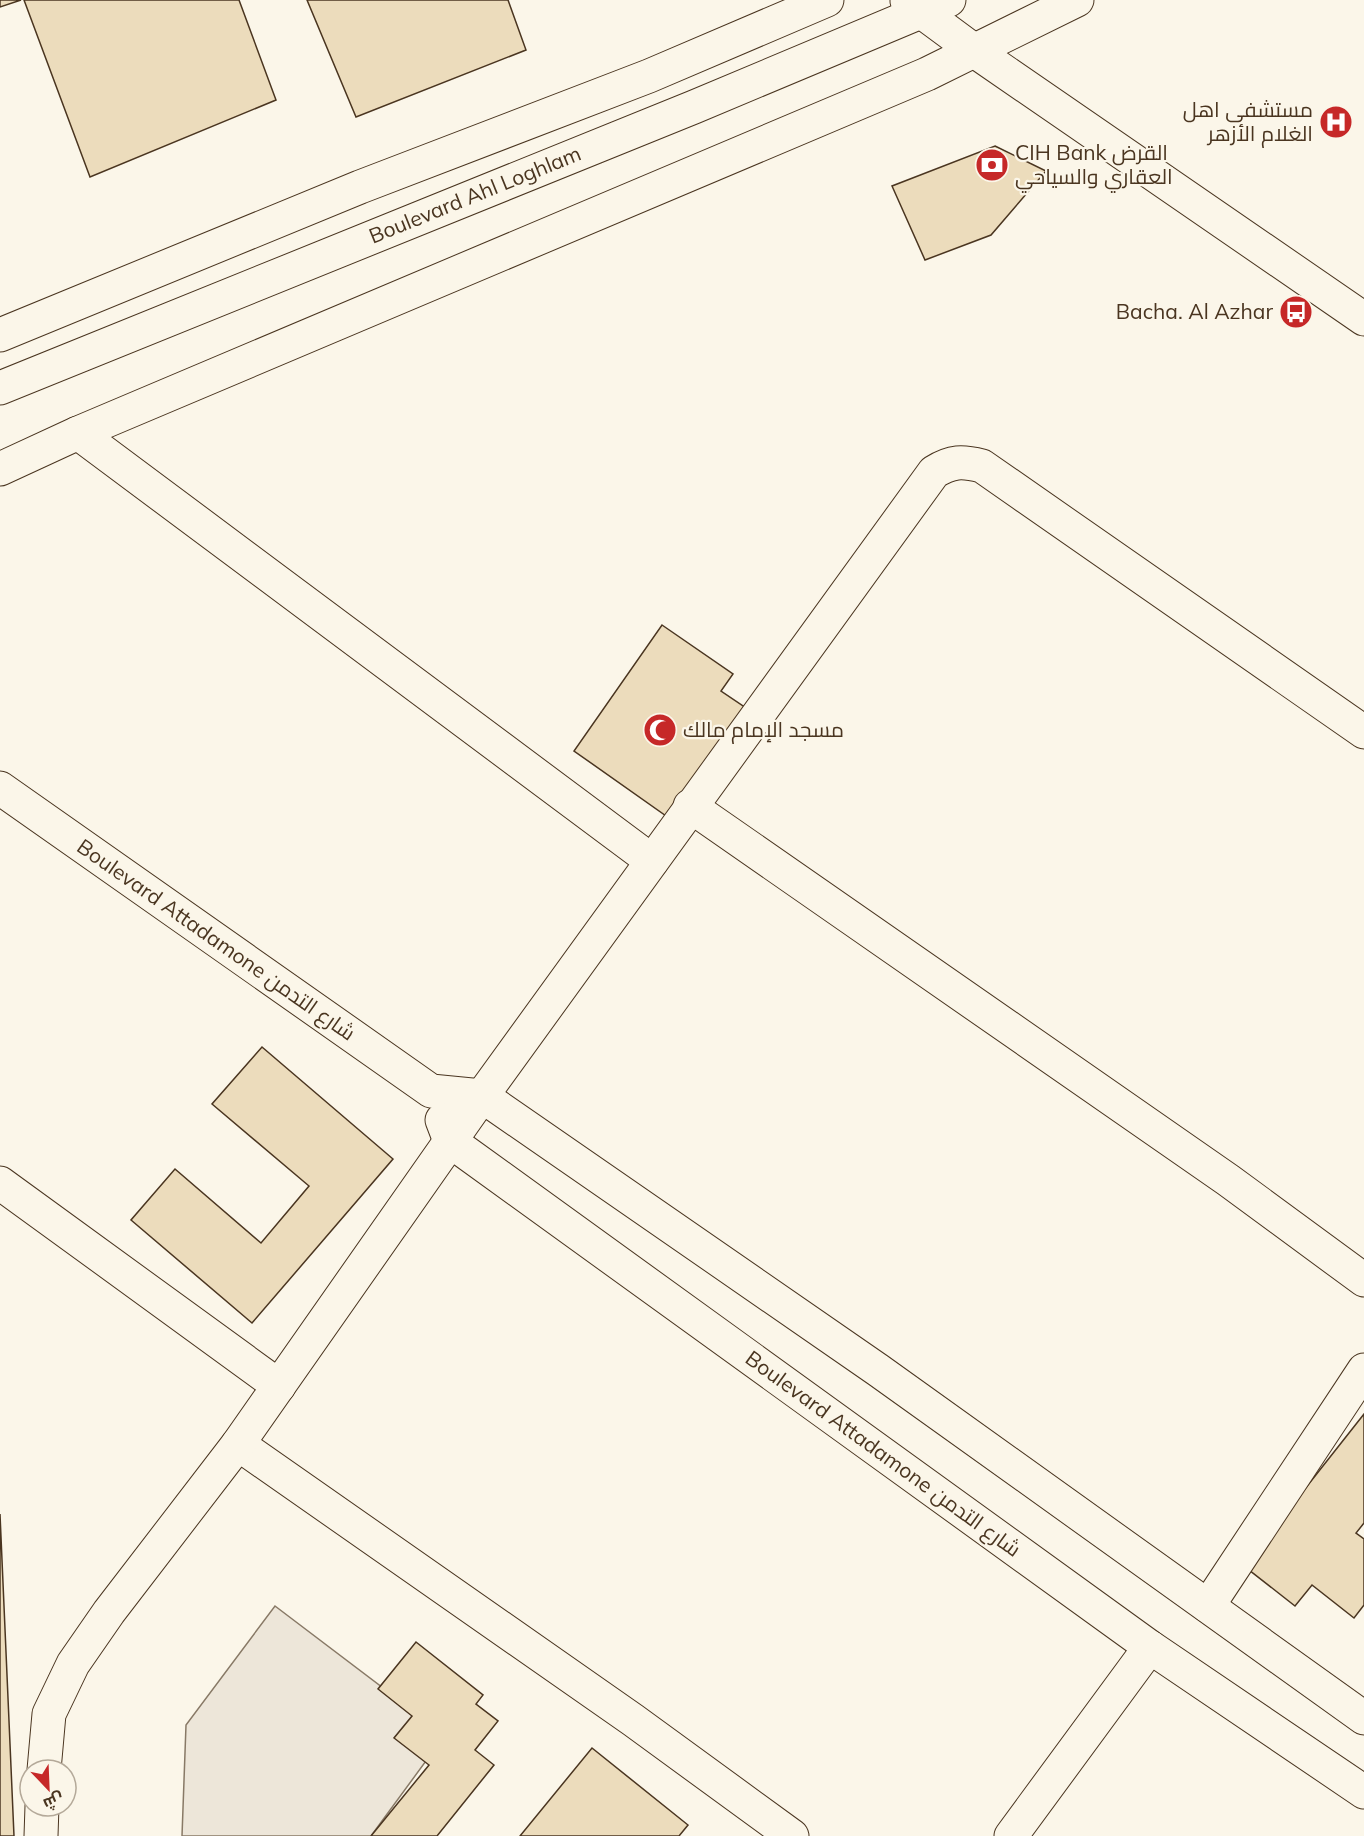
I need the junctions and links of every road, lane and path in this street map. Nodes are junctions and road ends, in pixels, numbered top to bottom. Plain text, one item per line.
1 (827, 0) edge
2 (1077, 0) edge
3 (926, 4) edge
4 (976, 52) junction
5 (1364, 319) edge
6 (0, 334) edge
7 (0, 388) edge
8 (78, 433) junction
9 (0, 470) edge
10 (1364, 732) edge
11 (0, 789) edge
12 (690, 806) junction
13 (652, 861) junction
14 (431, 1091) junction
15 (482, 1096) junction
16 (450, 1141) junction
17 (0, 1183) edge
18 (1364, 1280) edge
19 (1364, 1370) edge
20 (279, 1386) junction
21 (238, 1444) junction
22 (1208, 1606) junction
23 (1150, 1647) junction
24 (1364, 1718) edge
25 (45, 1758) edge
26 (1364, 1792) edge
27 (42, 1818) edge
28 (41, 1836) edge
29 (792, 1836) edge
30 (1011, 1836) edge

1 - 6 street
2 - 4 street
3 - 4 street
3 - 7 street, Boulevard Ahl Loghlam
4 - 5 street
4 - 8 street
8 - 9 street
8 - 13 street
10 - 12 street
11 - 14 street, Boulevard Attadamone شارع التدمن
12 - 13 street
12 - 18 street
13 - 15 street
14 - 15 street, Boulevard Attadamone شارع التدمن
14 - 16 street
15 - 16 street
15 - 22 street, Boulevard Attadamone شارع التدمن
16 - 20 street
16 - 23 street, Boulevard Attadamone شارع التدمن
17 - 20 street
19 - 22 street
20 - 21 street
21 - 25 street
21 - 29 street
22 - 24 street, Boulevard Attadamone شارع التدمن
23 - 26 street, Boulevard Attadamone شارع التدمن
23 - 30 street
27 - 28 street

